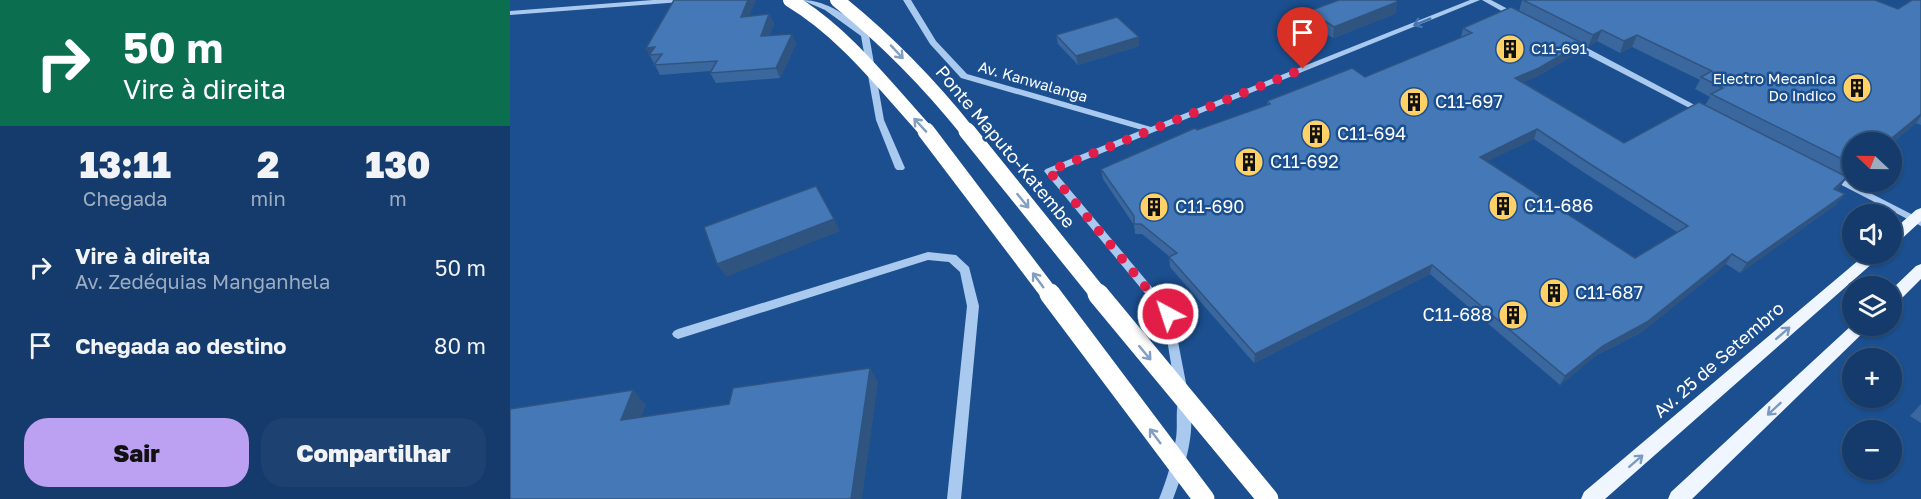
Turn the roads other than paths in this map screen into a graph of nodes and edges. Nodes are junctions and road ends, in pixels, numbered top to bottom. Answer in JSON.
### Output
{"nodes":[{"id":1,"x":681,"y":0,"type":"edge"},
{"id":2,"x":790,"y":0,"type":"edge"},
{"id":3,"x":806,"y":0,"type":"edge"},
{"id":4,"x":837,"y":0,"type":"edge"},
{"id":5,"x":907,"y":0,"type":"edge"},
{"id":6,"x":1476,"y":0,"type":"edge"},
{"id":7,"x":1486,"y":0,"type":"edge"},
{"id":8,"x":510,"y":13,"type":"edge"},
{"id":9,"x":1528,"y":21,"type":"edge"},
{"id":10,"x":1559,"y":37,"type":"edge"},
{"id":11,"x":1716,"y":117,"type":"edge"},
{"id":12,"x":1152,"y":130,"type":"junction"},
{"id":13,"x":900,"y":168,"type":"dead end"},
{"id":14,"x":1820,"y":171,"type":"edge"},
{"id":15,"x":1919,"y":218,"type":"edge"},
{"id":16,"x":1902,"y":231,"type":"edge"},
{"id":17,"x":1863,"y":264,"type":"edge"},
{"id":18,"x":1921,"y":270,"type":"edge"},
{"id":19,"x":1902,"y":288,"type":"edge"},
{"id":20,"x":678,"y":334,"type":"dead end"},
{"id":21,"x":1851,"y":336,"type":"edge"},
{"id":22,"x":954,"y":499,"type":"edge"},
{"id":23,"x":1166,"y":499,"type":"edge"},
{"id":24,"x":1203,"y":499,"type":"edge"},
{"id":25,"x":1268,"y":499,"type":"edge"},
{"id":26,"x":1592,"y":499,"type":"edge"},
{"id":27,"x":1678,"y":499,"type":"edge"}],
"edges":[{"from":1,"to":8,"type":"street"},
{"from":24,"to":2,"type":"highway","one_way":true,"bridge":true},
{"from":3,"to":13,"type":"street"},
{"from":4,"to":25,"type":"highway","name":"Ponte Maputo-Katembe","one_way":true,"bridge":true},
{"from":5,"to":12,"type":"street","name":"Av. Kanwalanga"},
{"from":6,"to":12,"type":"street","one_way":true},
{"from":7,"to":9,"type":"street"},
{"from":10,"to":11,"type":"street"},
{"from":12,"to":23,"type":"street"},
{"from":14,"to":15,"type":"street"},
{"from":15,"to":16,"type":"main road"},
{"from":26,"to":17,"type":"main road","name":"Av. 25 de Setembro","one_way":true},
{"from":18,"to":19,"type":"main road"},
{"from":20,"to":22,"type":"street"},
{"from":21,"to":27,"type":"main road","one_way":true}]}
